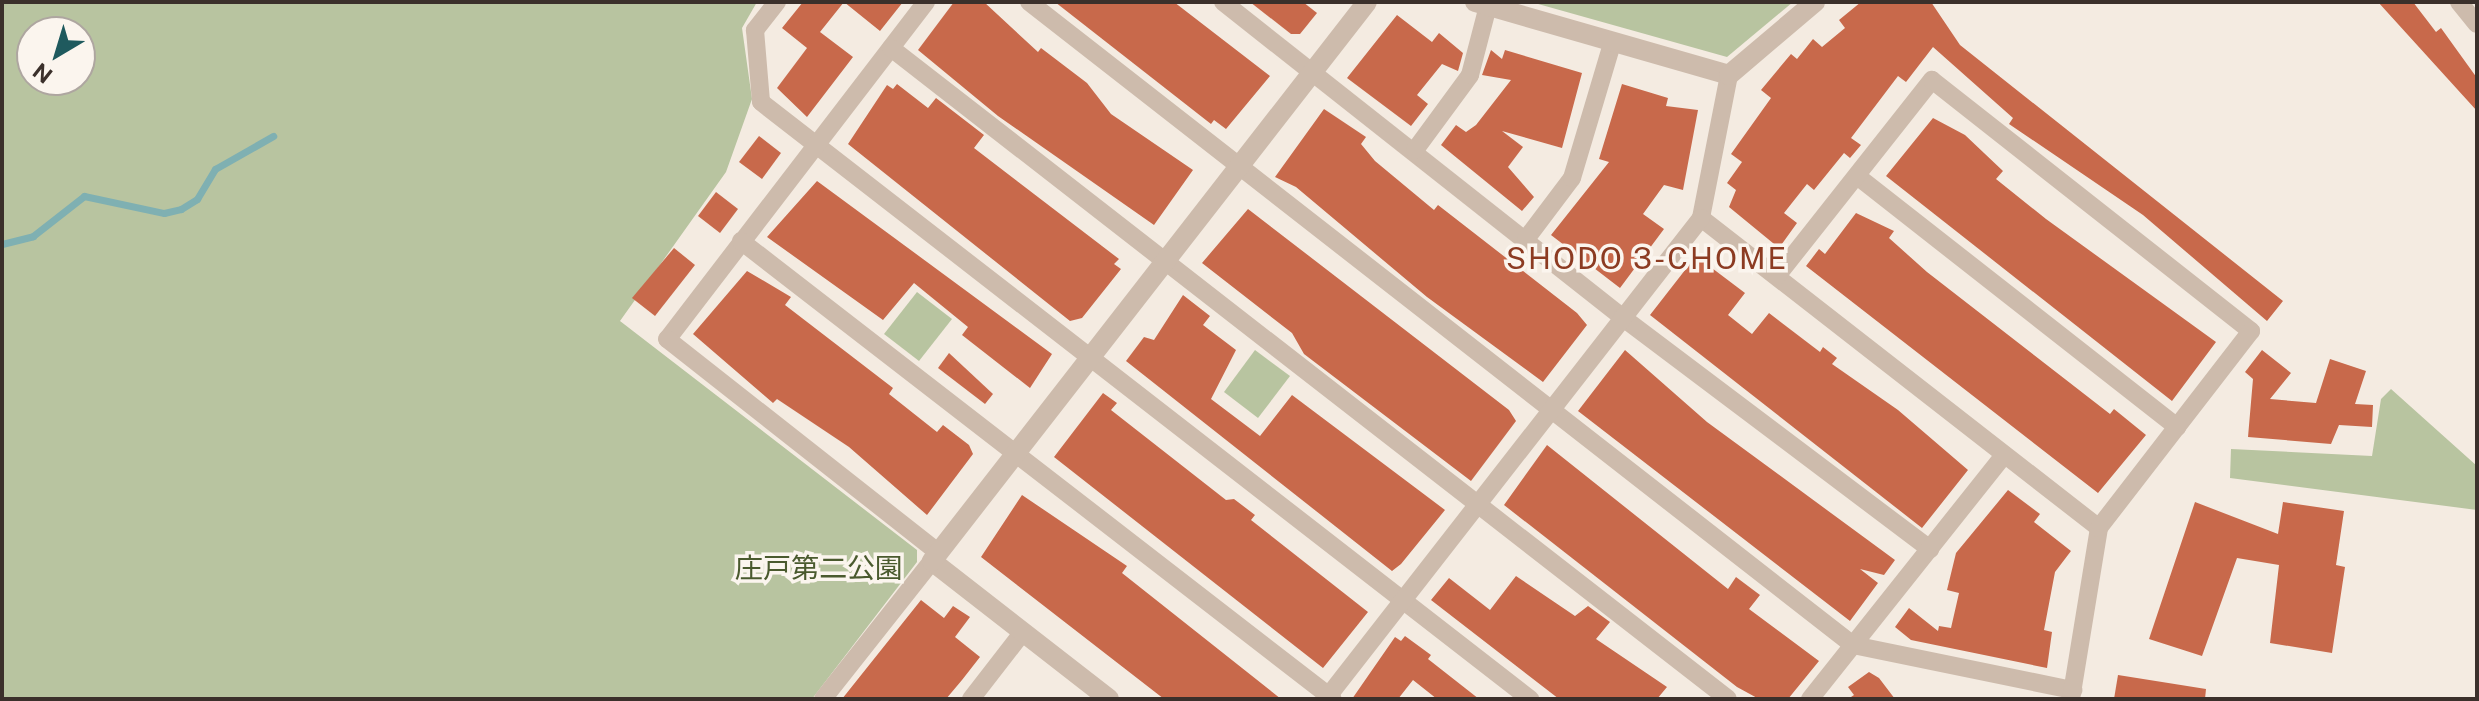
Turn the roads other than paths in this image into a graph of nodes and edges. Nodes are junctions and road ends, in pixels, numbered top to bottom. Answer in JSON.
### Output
{"nodes":[{"id":1,"x":777,"y":2,"type":"edge"},
{"id":2,"x":926,"y":2,"type":"edge"},
{"id":3,"x":1029,"y":2,"type":"edge"},
{"id":4,"x":1223,"y":2,"type":"edge"},
{"id":5,"x":1367,"y":2,"type":"edge"},
{"id":6,"x":1815,"y":2,"type":"edge"},
{"id":7,"x":2459,"y":2,"type":"edge"},
{"id":8,"x":1482,"y":4,"type":"edge"},
{"id":9,"x":2477,"y":24,"type":"edge"},
{"id":10,"x":1612,"y":44,"type":"junction"},
{"id":11,"x":891,"y":48,"type":"junction"},
{"id":12,"x":1313,"y":72,"type":"junction"},
{"id":13,"x":1729,"y":75,"type":"junction"},
{"id":14,"x":815,"y":144,"type":"junction"},
{"id":15,"x":1415,"y":150,"type":"junction"},
{"id":16,"x":1238,"y":170,"type":"junction"},
{"id":17,"x":1857,"y":176,"type":"junction"},
{"id":18,"x":1701,"y":218,"type":"junction"},
{"id":19,"x":1526,"y":239,"type":"junction"},
{"id":20,"x":741,"y":241,"type":"junction"},
{"id":21,"x":1166,"y":261,"type":"junction"},
{"id":22,"x":1777,"y":276,"type":"junction"},
{"id":23,"x":1622,"y":317,"type":"junction"},
{"id":24,"x":1090,"y":357,"type":"junction"},
{"id":25,"x":1549,"y":409,"type":"junction"},
{"id":26,"x":2177,"y":427,"type":"junction"},
{"id":27,"x":1015,"y":453,"type":"junction"},
{"id":28,"x":2004,"y":455,"type":"junction"},
{"id":29,"x":1477,"y":505,"type":"junction"},
{"id":30,"x":2099,"y":528,"type":"junction"},
{"id":31,"x":1930,"y":549,"type":"junction"},
{"id":32,"x":935,"y":556,"type":"junction"},
{"id":33,"x":1404,"y":601,"type":"junction"},
{"id":34,"x":1023,"y":632,"type":"junction"},
{"id":35,"x":1853,"y":645,"type":"junction"},
{"id":36,"x":2072,"y":694,"type":"edge"},
{"id":37,"x":1329,"y":698,"type":"edge"},
{"id":38,"x":823,"y":699,"type":"edge"},
{"id":39,"x":971,"y":699,"type":"edge"},
{"id":40,"x":1109,"y":699,"type":"edge"},
{"id":41,"x":1530,"y":699,"type":"edge"},
{"id":42,"x":1728,"y":699,"type":"edge"},
{"id":43,"x":1810,"y":699,"type":"edge"}],
"edges":[{"from":1,"to":14,"type":"street"},
{"from":2,"to":11,"type":"street"},
{"from":3,"to":16,"type":"street"},
{"from":4,"to":12,"type":"street"},
{"from":5,"to":12,"type":"street"},
{"from":6,"to":13,"type":"street"},
{"from":7,"to":9,"type":"street"},
{"from":8,"to":10,"type":"street"},
{"from":8,"to":15,"type":"street"},
{"from":10,"to":13,"type":"street"},
{"from":10,"to":19,"type":"street"},
{"from":11,"to":14,"type":"street"},
{"from":11,"to":21,"type":"street"},
{"from":12,"to":15,"type":"street"},
{"from":12,"to":16,"type":"street"},
{"from":13,"to":18,"type":"street"},
{"from":14,"to":20,"type":"street"},
{"from":14,"to":24,"type":"street"},
{"from":15,"to":19,"type":"street"},
{"from":16,"to":21,"type":"street"},
{"from":16,"to":25,"type":"street"},
{"from":17,"to":22,"type":"street"},
{"from":17,"to":26,"type":"street"},
{"from":17,"to":26,"type":"street"},
{"from":18,"to":22,"type":"street"},
{"from":18,"to":23,"type":"street"},
{"from":19,"to":23,"type":"street"},
{"from":20,"to":27,"type":"street"},
{"from":20,"to":32,"type":"street"},
{"from":21,"to":24,"type":"street"},
{"from":21,"to":29,"type":"street"},
{"from":22,"to":28,"type":"street"},
{"from":23,"to":25,"type":"street"},
{"from":23,"to":31,"type":"street"},
{"from":24,"to":27,"type":"street"},
{"from":24,"to":33,"type":"street"},
{"from":25,"to":29,"type":"street"},
{"from":25,"to":35,"type":"street"},
{"from":26,"to":30,"type":"street"},
{"from":27,"to":32,"type":"street"},
{"from":27,"to":37,"type":"street"},
{"from":28,"to":30,"type":"street"},
{"from":28,"to":31,"type":"street"},
{"from":29,"to":33,"type":"street"},
{"from":29,"to":42,"type":"street"},
{"from":30,"to":36,"type":"street"},
{"from":31,"to":35,"type":"street"},
{"from":32,"to":34,"type":"street"},
{"from":32,"to":38,"type":"street"},
{"from":33,"to":37,"type":"street"},
{"from":33,"to":41,"type":"street"},
{"from":34,"to":39,"type":"street"},
{"from":34,"to":40,"type":"street"},
{"from":35,"to":36,"type":"street"},
{"from":35,"to":43,"type":"street"}]}
